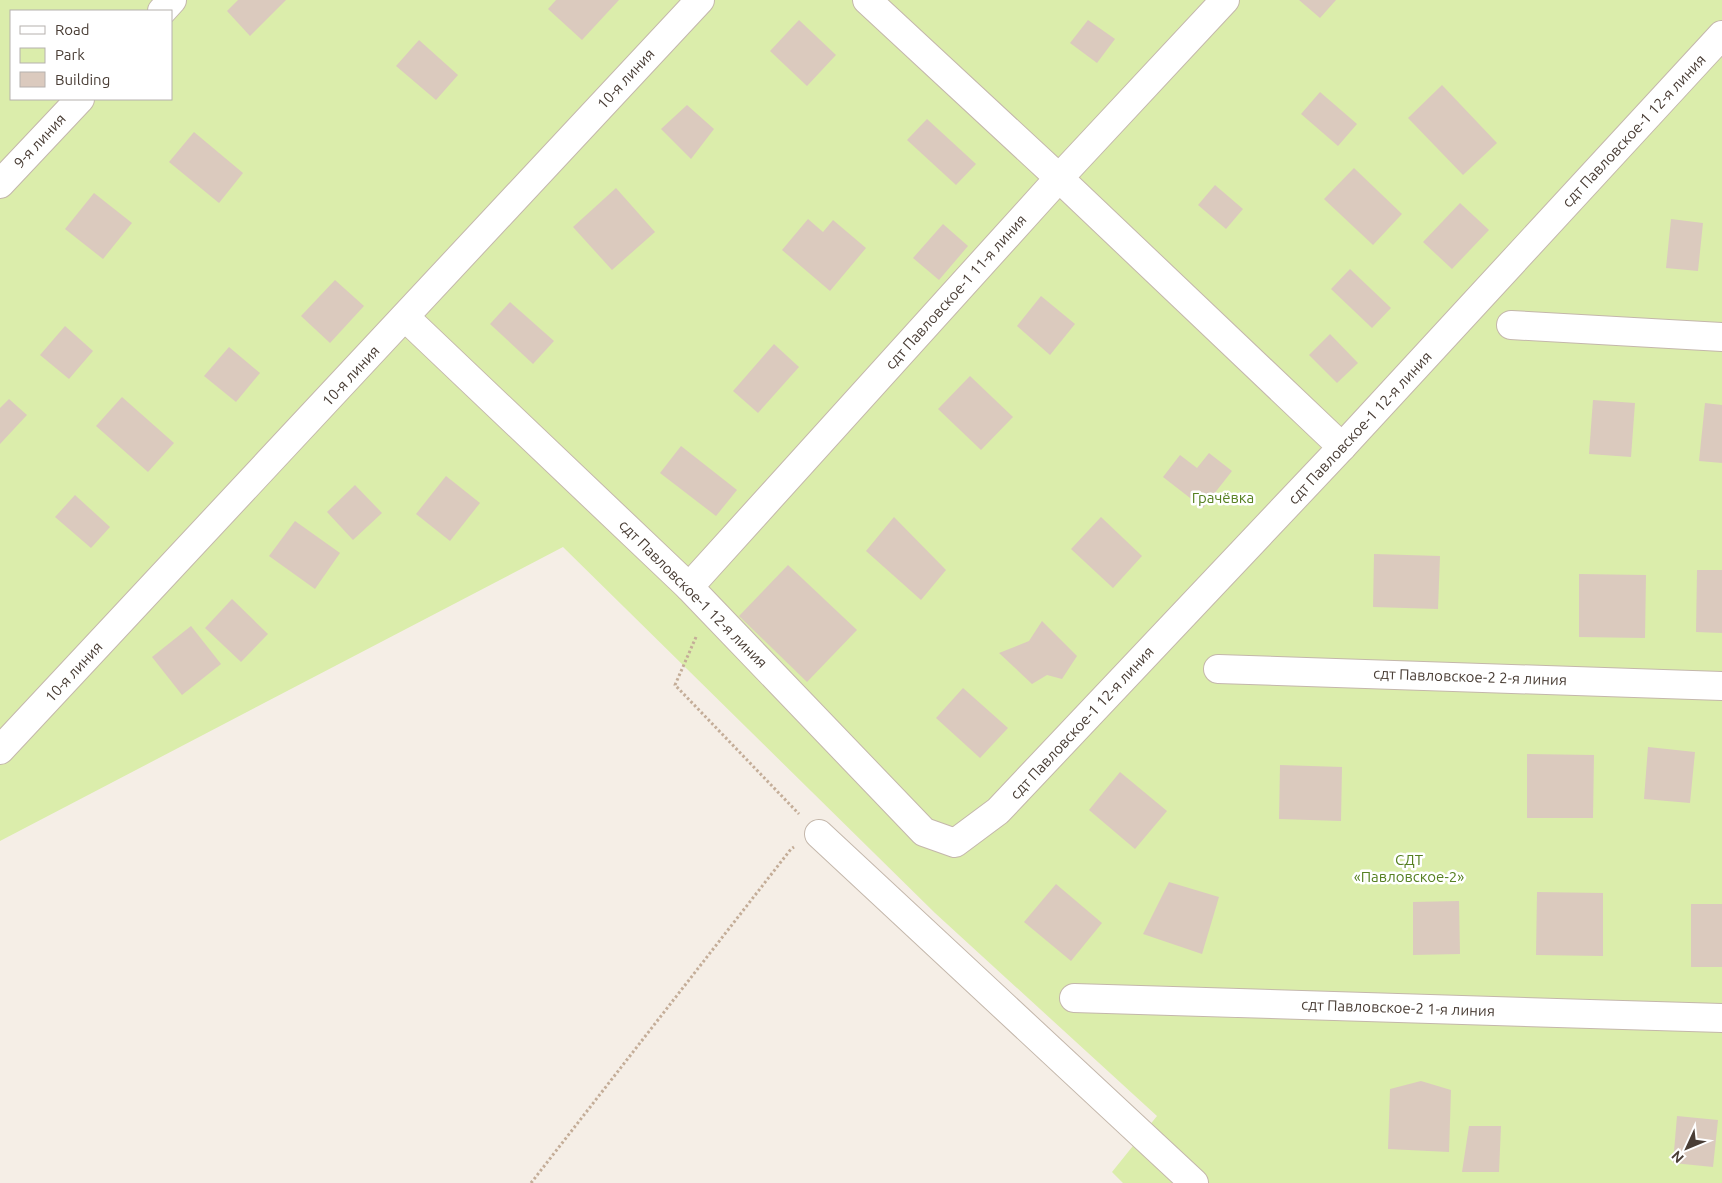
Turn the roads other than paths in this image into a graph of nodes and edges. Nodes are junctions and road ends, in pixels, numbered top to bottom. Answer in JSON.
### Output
{"nodes":[{"id":1,"x":172,"y":0,"type":"edge"},
{"id":2,"x":700,"y":0,"type":"edge"},
{"id":3,"x":867,"y":0,"type":"edge"},
{"id":4,"x":1226,"y":0,"type":"edge"},
{"id":5,"x":163,"y":10,"type":"edge"},
{"id":6,"x":1722,"y":36,"type":"edge"},
{"id":7,"x":79,"y":100,"type":"edge"},
{"id":8,"x":1059,"y":178,"type":"junction"},
{"id":9,"x":0,"y":184,"type":"edge"},
{"id":10,"x":406,"y":317,"type":"junction"},
{"id":11,"x":1511,"y":325,"type":"dead end"},
{"id":12,"x":1722,"y":337,"type":"edge"},
{"id":13,"x":1342,"y":448,"type":"junction"},
{"id":14,"x":689,"y":587,"type":"junction"},
{"id":15,"x":1218,"y":669,"type":"dead end"},
{"id":16,"x":1722,"y":686,"type":"edge"},
{"id":17,"x":0,"y":750,"type":"edge"},
{"id":18,"x":819,"y":834,"type":"road end"},
{"id":19,"x":1074,"y":998,"type":"dead end"},
{"id":20,"x":1722,"y":1018,"type":"edge"},
{"id":21,"x":1194,"y":1183,"type":"edge"}],
"edges":[{"from":1,"to":5,"type":"street"},
{"from":2,"to":10,"type":"street","name":"10-я линия"},
{"from":3,"to":8,"type":"street"},
{"from":4,"to":8,"type":"street","name":"сдт Павловское-1 11-я линия"},
{"from":6,"to":13,"type":"street","name":"сдт Павловское-1 12-я линия"},
{"from":7,"to":9,"type":"street","name":"9-я линия"},
{"from":8,"to":13,"type":"street"},
{"from":8,"to":14,"type":"street","name":"сдт Павловское-1 11-я линия"},
{"from":10,"to":14,"type":"street","name":"сдт Павловское-1 12-я линия"},
{"from":10,"to":17,"type":"street","name":"10-я линия"},
{"from":11,"to":12,"type":"street"},
{"from":13,"to":14,"type":"street","name":"сдт Павловское-1 12-я линия"},
{"from":15,"to":16,"type":"street","name":"сдт Павловское-2 2-я линия"},
{"from":18,"to":21,"type":"street"},
{"from":19,"to":20,"type":"street","name":"сдт Павловское-2 1-я линия"}]}
